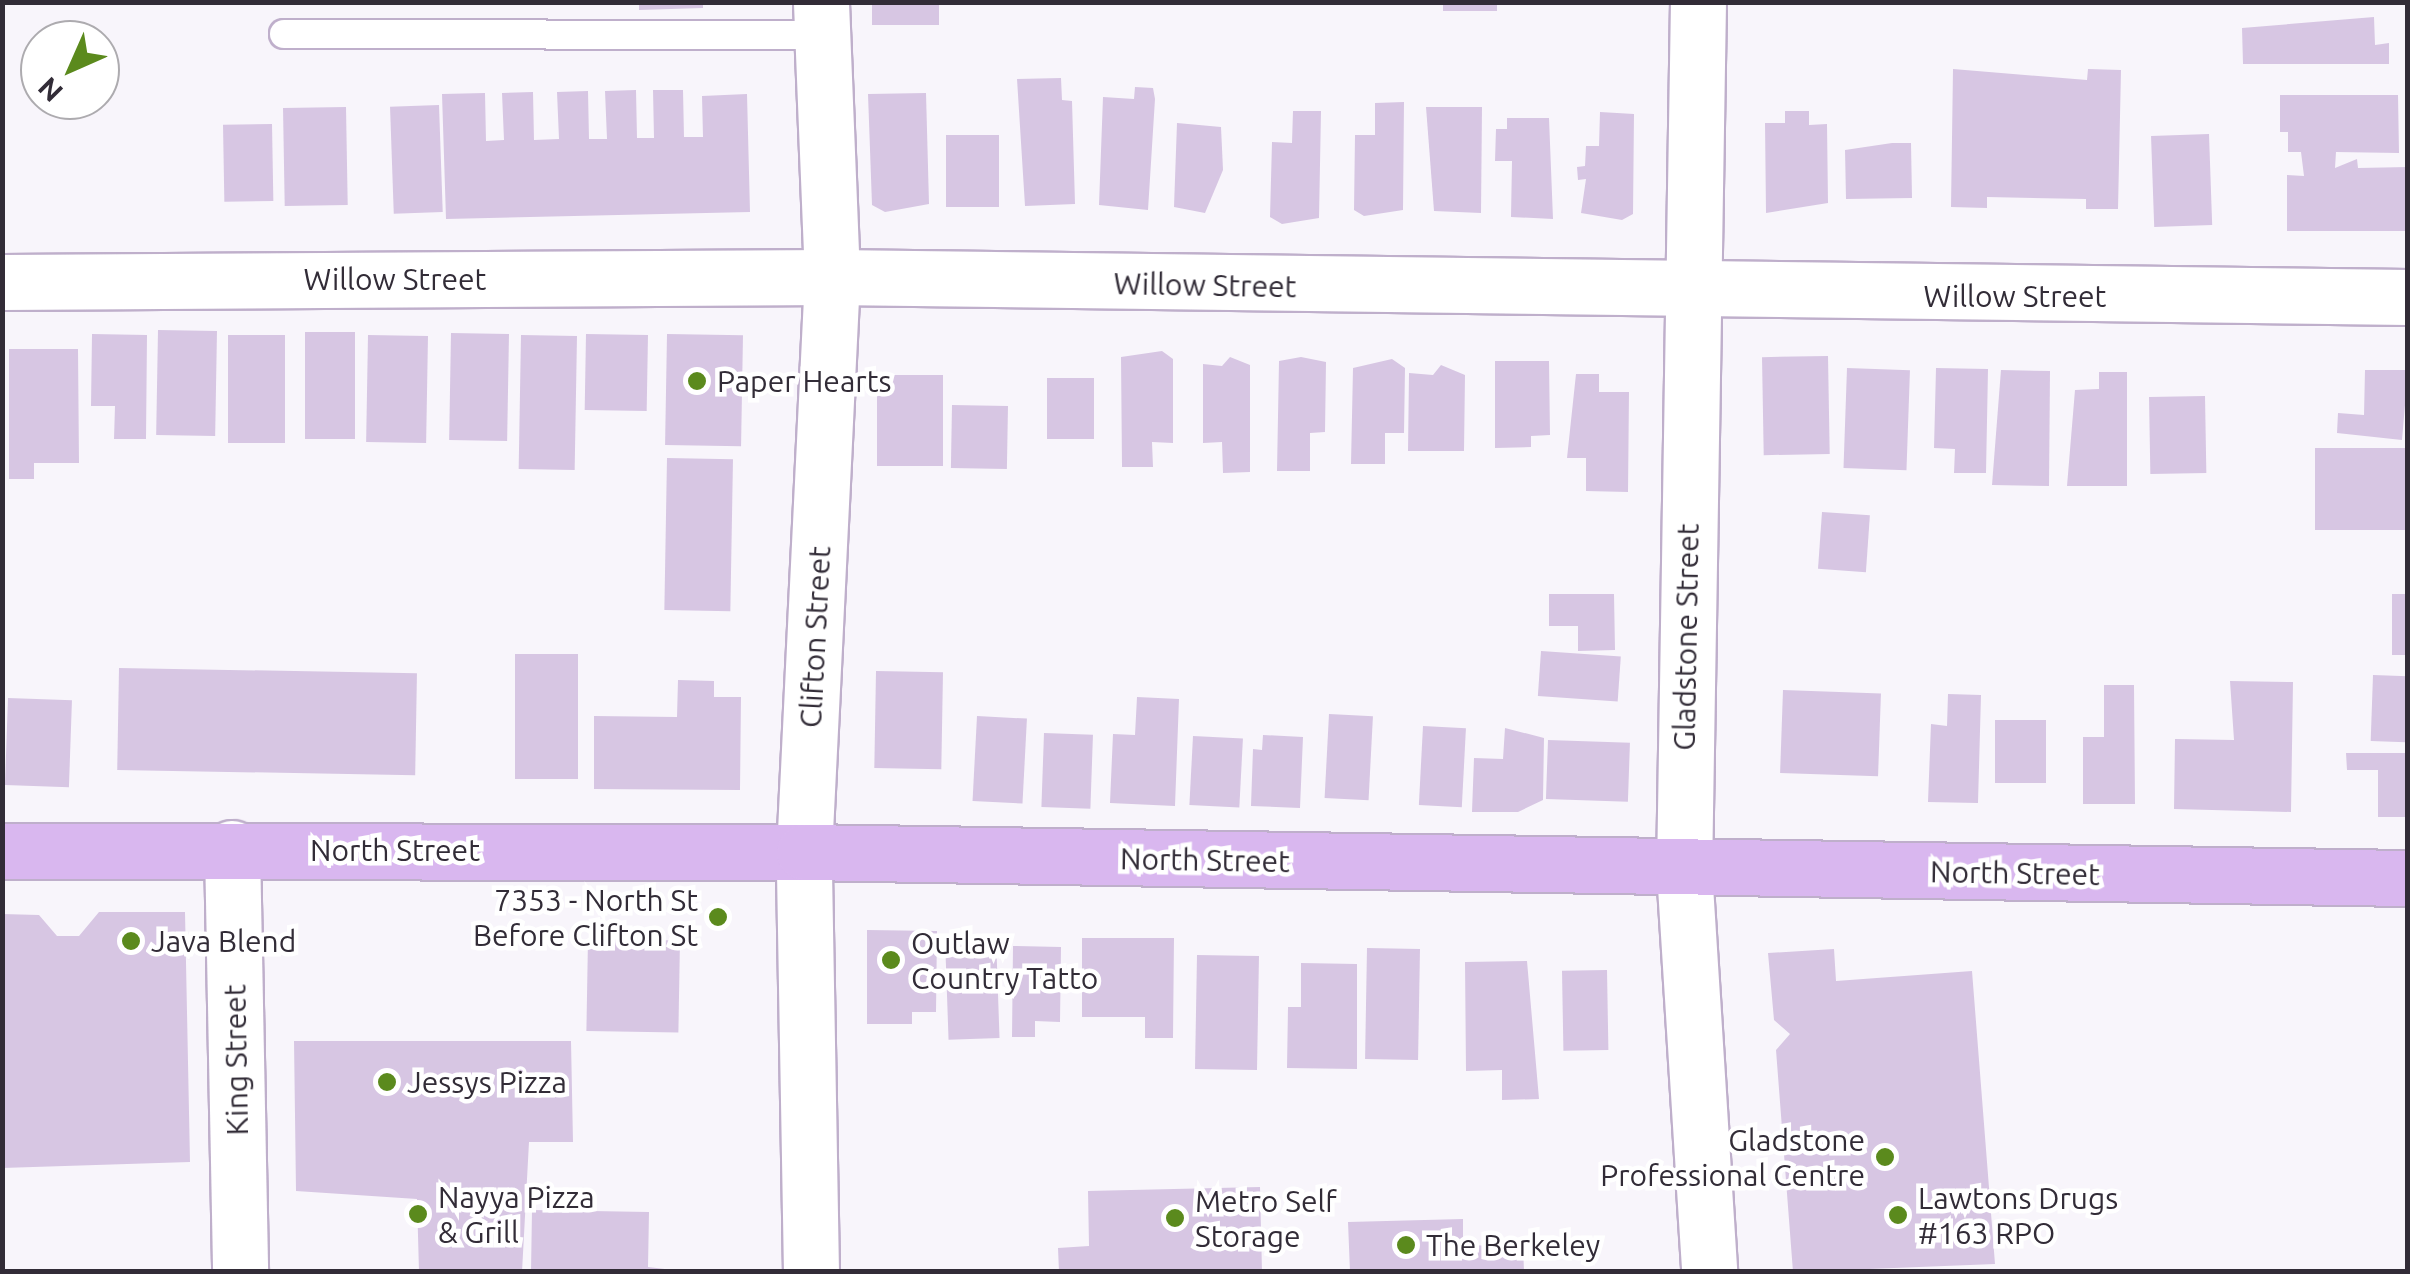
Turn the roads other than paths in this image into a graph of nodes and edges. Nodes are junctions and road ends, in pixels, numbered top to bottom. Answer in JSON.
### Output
{"nodes":[{"id":1,"x":1698,"y":2,"type":"edge"},
{"id":2,"x":822,"y":18,"type":"edge"},
{"id":3,"x":284,"y":34,"type":"dead end"},
{"id":4,"x":832,"y":277,"type":"junction"},
{"id":5,"x":2,"y":282,"type":"edge"},
{"id":6,"x":1690,"y":294,"type":"junction"},
{"id":7,"x":2408,"y":297,"type":"edge"},
{"id":8,"x":232,"y":848,"type":"junction"},
{"id":9,"x":2,"y":851,"type":"edge"},
{"id":10,"x":804,"y":852,"type":"junction"},
{"id":11,"x":1684,"y":870,"type":"junction"},
{"id":12,"x":2408,"y":878,"type":"edge"},
{"id":13,"x":240,"y":1272,"type":"edge"},
{"id":14,"x":811,"y":1272,"type":"edge"},
{"id":15,"x":1709,"y":1272,"type":"edge"}],
"edges":[{"from":1,"to":6,"type":"street","name":"Gladstone Street"},
{"from":2,"to":3,"type":"lane"},
{"from":2,"to":4,"type":"street","name":"Clifton Street"},
{"from":4,"to":5,"type":"street","name":"Willow Street"},
{"from":4,"to":6,"type":"street","name":"Willow Street"},
{"from":4,"to":10,"type":"street","name":"Clifton Street"},
{"from":6,"to":7,"type":"street","name":"Willow Street"},
{"from":6,"to":11,"type":"street","name":"Gladstone Street"},
{"from":8,"to":9,"type":"main road","name":"North Street"},
{"from":8,"to":10,"type":"main road","name":"North Street"},
{"from":8,"to":13,"type":"street","name":"King Street"},
{"from":10,"to":11,"type":"main road","name":"North Street"},
{"from":10,"to":14,"type":"street","name":"Clifton Street"},
{"from":11,"to":12,"type":"main road","name":"North Street"},
{"from":11,"to":15,"type":"street","name":"Gladstone Street"}]}
